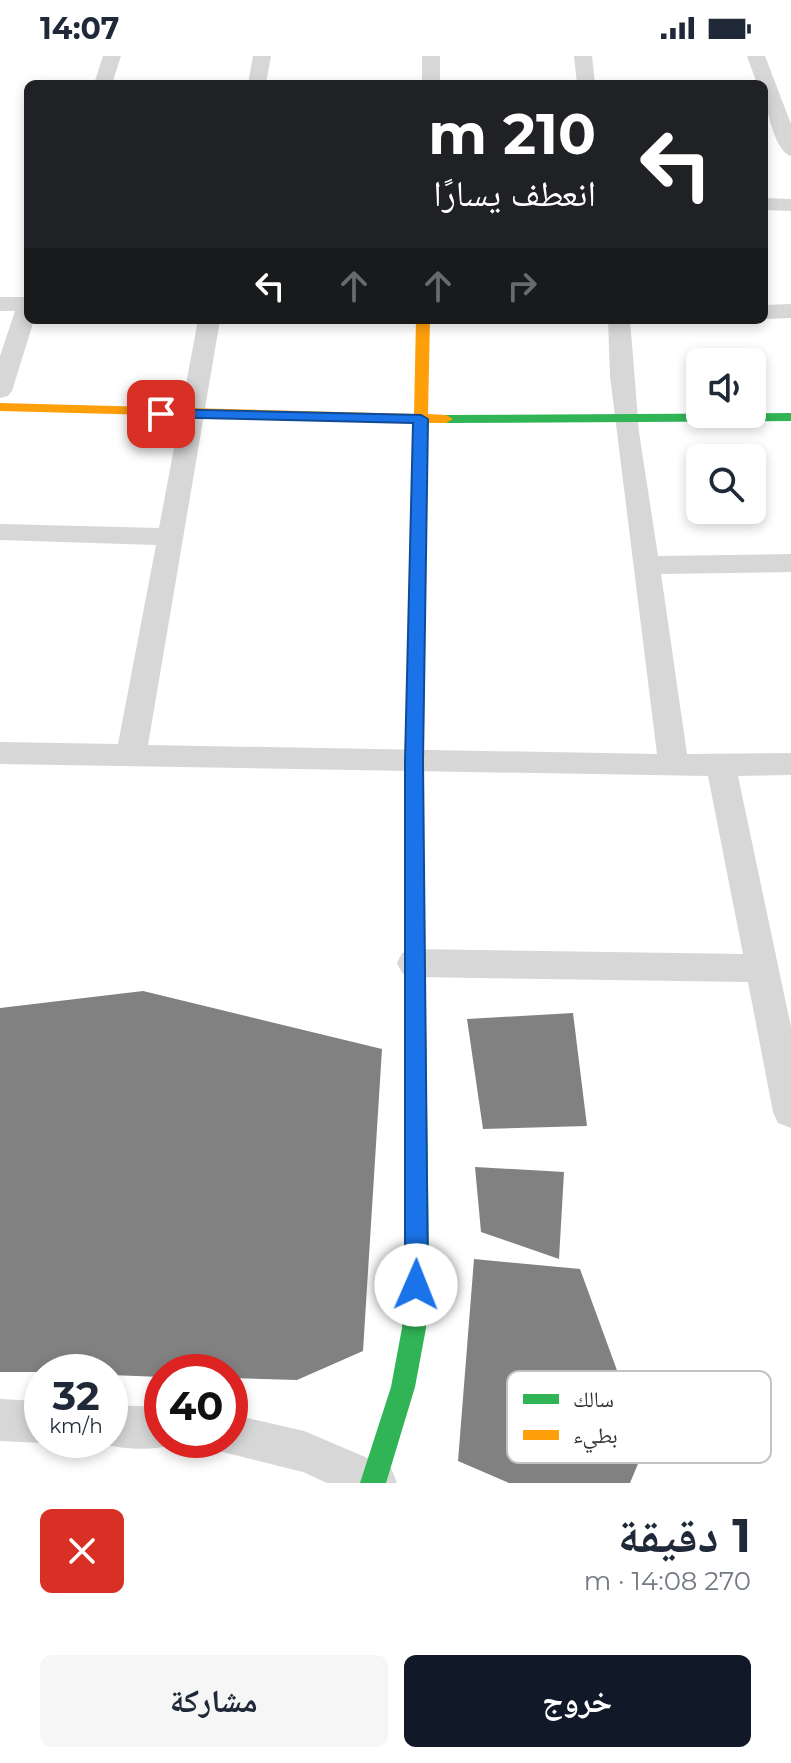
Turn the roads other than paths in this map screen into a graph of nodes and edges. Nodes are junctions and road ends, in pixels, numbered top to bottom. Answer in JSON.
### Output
{"nodes":[{"id":1,"x":112,"y":56,"type":"edge"},
{"id":2,"x":262,"y":56,"type":"edge"},
{"id":3,"x":431,"y":56,"type":"edge"},
{"id":4,"x":583,"y":56,"type":"edge"},
{"id":5,"x":756,"y":56,"type":"edge"},
{"id":6,"x":104,"y":80,"type":"edge"},
{"id":7,"x":258,"y":80,"type":"edge"},
{"id":8,"x":431,"y":80,"type":"edge"},
{"id":9,"x":586,"y":80,"type":"edge"},
{"id":10,"x":762,"y":80,"type":"edge"},
{"id":11,"x":768,"y":106,"type":"edge"},
{"id":12,"x":773,"y":127,"type":"edge"},
{"id":13,"x":791,"y":150,"type":"edge"},
{"id":14,"x":768,"y":204,"type":"edge"},
{"id":15,"x":791,"y":205,"type":"edge"},
{"id":16,"x":0,"y":304,"type":"edge"},
{"id":17,"x":24,"y":305,"type":"edge"},
{"id":18,"x":791,"y":311,"type":"edge"},
{"id":19,"x":768,"y":312,"type":"edge"},
{"id":20,"x":24,"y":317,"type":"edge"},
{"id":21,"x":208,"y":324,"type":"edge"},
{"id":22,"x":423,"y":324,"type":"edge"},
{"id":23,"x":619,"y":324,"type":"edge"},
{"id":24,"x":0,"y":391,"type":"edge"},
{"id":25,"x":0,"y":407,"type":"edge"},
{"id":26,"x":192,"y":415,"type":"junction"},
{"id":27,"x":625,"y":415,"type":"junction"},
{"id":28,"x":791,"y":417,"type":"edge"},
{"id":29,"x":421,"y":419,"type":"junction"},
{"id":30,"x":0,"y":532,"type":"edge"},
{"id":31,"x":172,"y":537,"type":"junction"},
{"id":32,"x":791,"y":563,"type":"edge"},
{"id":33,"x":647,"y":565,"type":"junction"},
{"id":34,"x":0,"y":753,"type":"edge"},
{"id":35,"x":131,"y":756,"type":"junction"},
{"id":36,"x":414,"y":761,"type":"junction"},
{"id":37,"x":791,"y":764,"type":"edge"},
{"id":38,"x":673,"y":765,"type":"junction"},
{"id":39,"x":721,"y":765,"type":"junction"},
{"id":40,"x":414,"y":963,"type":"junction"},
{"id":41,"x":764,"y":968,"type":"junction"},
{"id":42,"x":791,"y":1112,"type":"edge"},
{"id":43,"x":0,"y":1420,"type":"edge"},
{"id":44,"x":24,"y":1421,"type":"edge"},
{"id":45,"x":248,"y":1439,"type":"edge"},
{"id":46,"x":374,"y":1483,"type":"edge"}],
"edges":[{"from":1,"to":6,"type":"street"},
{"from":2,"to":7,"type":"street"},
{"from":3,"to":8,"type":"street"},
{"from":4,"to":9,"type":"street"},
{"from":5,"to":10,"type":"street"},
{"from":11,"to":12,"type":"street"},
{"from":12,"to":13,"type":"street"},
{"from":14,"to":15,"type":"street"},
{"from":16,"to":17,"type":"street"},
{"from":18,"to":19,"type":"street"},
{"from":20,"to":24,"type":"street"},
{"from":21,"to":26,"type":"street"},
{"from":22,"to":29,"type":"street"},
{"from":23,"to":27,"type":"street"},
{"from":25,"to":26,"type":"street"},
{"from":26,"to":29,"type":"street"},
{"from":26,"to":31,"type":"street"},
{"from":27,"to":28,"type":"street"},
{"from":27,"to":29,"type":"street"},
{"from":27,"to":33,"type":"street"},
{"from":29,"to":36,"type":"street"},
{"from":30,"to":31,"type":"street"},
{"from":31,"to":35,"type":"street"},
{"from":32,"to":33,"type":"street"},
{"from":33,"to":38,"type":"street"},
{"from":34,"to":35,"type":"street"},
{"from":35,"to":36,"type":"street"},
{"from":36,"to":38,"type":"street"},
{"from":36,"to":40,"type":"street"},
{"from":37,"to":39,"type":"street"},
{"from":38,"to":39,"type":"street"},
{"from":39,"to":41,"type":"street"},
{"from":40,"to":41,"type":"street"},
{"from":40,"to":46,"type":"street"},
{"from":41,"to":42,"type":"street"},
{"from":43,"to":44,"type":"street"},
{"from":45,"to":46,"type":"street"}]}
